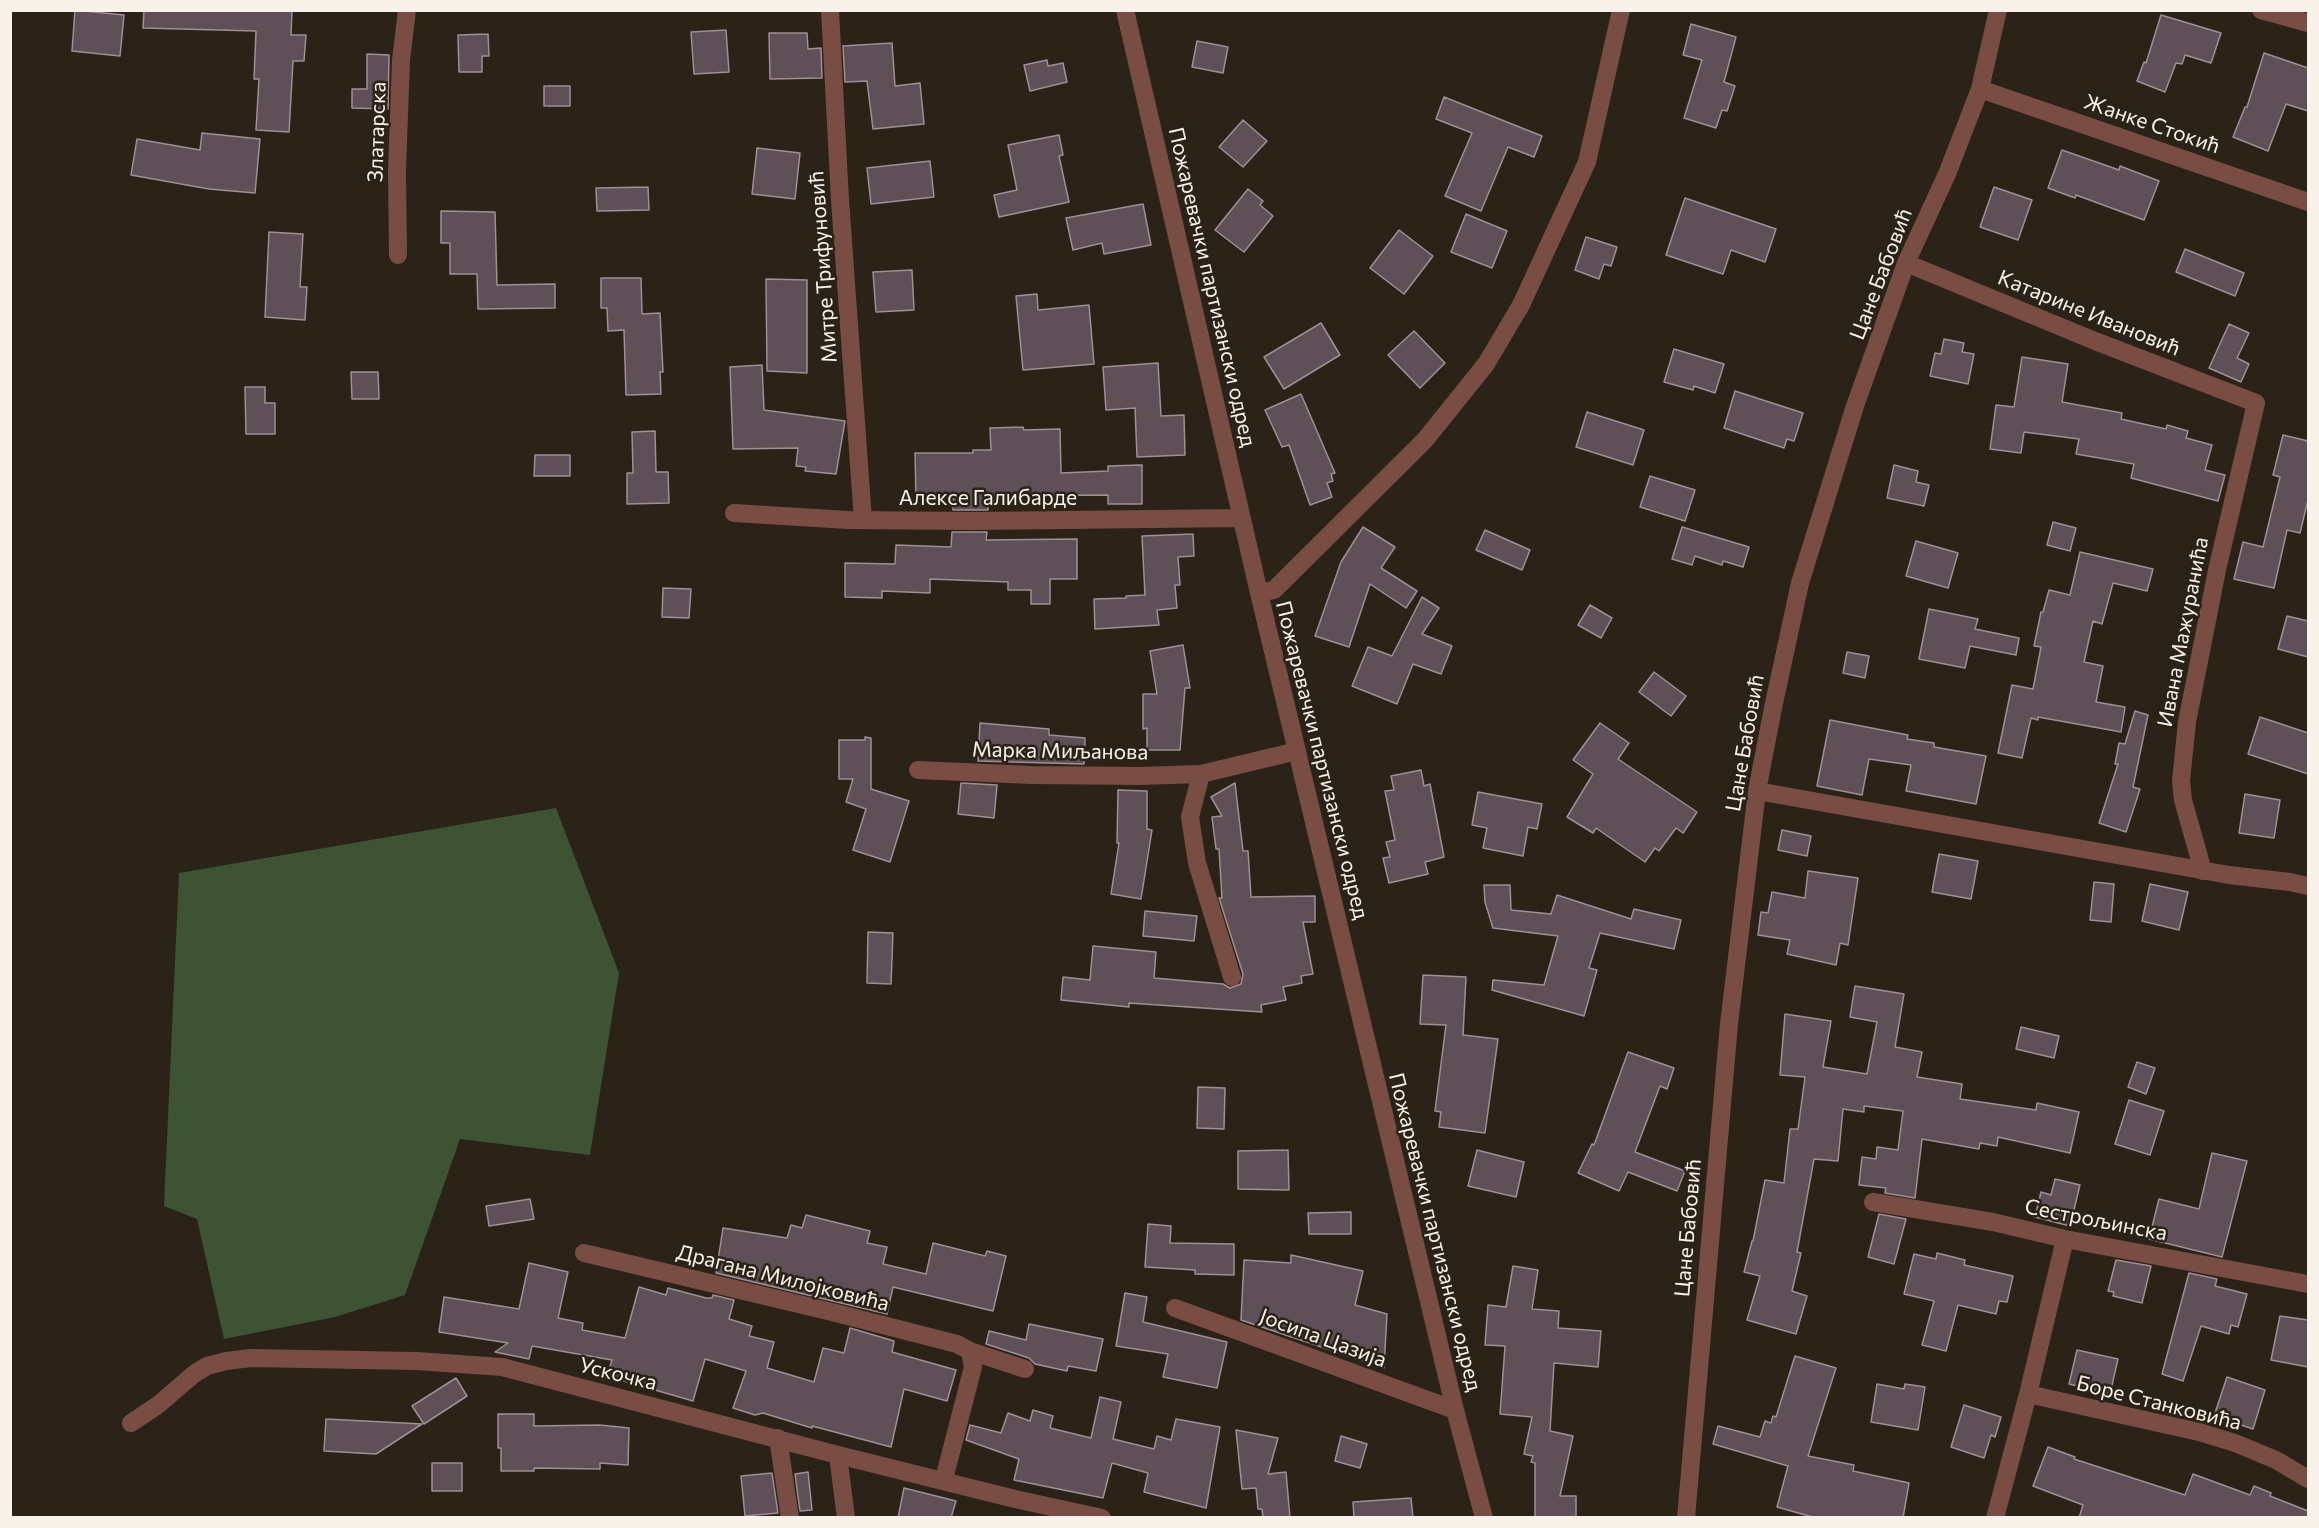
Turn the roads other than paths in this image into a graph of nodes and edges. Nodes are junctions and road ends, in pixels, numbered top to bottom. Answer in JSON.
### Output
{"nodes":[{"id":1,"x":408,"y":10,"type":"edge"},
{"id":2,"x":830,"y":10,"type":"edge"},
{"id":3,"x":1125,"y":10,"type":"edge"},
{"id":4,"x":1621,"y":10,"type":"edge"},
{"id":5,"x":1998,"y":10,"type":"edge"},
{"id":6,"x":2261,"y":10,"type":"edge"},
{"id":7,"x":2308,"y":23,"type":"edge"},
{"id":8,"x":1980,"y":89,"type":"junction"},
{"id":9,"x":2308,"y":201,"type":"edge"},
{"id":10,"x":398,"y":255,"type":"dead end"},
{"id":11,"x":1906,"y":263,"type":"junction"},
{"id":12,"x":2256,"y":404,"type":"joint"},
{"id":13,"x":734,"y":513,"type":"dead end"},
{"id":14,"x":1241,"y":518,"type":"junction"},
{"id":15,"x":863,"y":520,"type":"junction"},
{"id":16,"x":1259,"y":593,"type":"junction"},
{"id":17,"x":1297,"y":751,"type":"junction"},
{"id":18,"x":918,"y":770,"type":"dead end"},
{"id":19,"x":1201,"y":774,"type":"junction"},
{"id":20,"x":1757,"y":790,"type":"junction"},
{"id":21,"x":2203,"y":871,"type":"junction"},
{"id":22,"x":2308,"y":886,"type":"edge"},
{"id":23,"x":1232,"y":977,"type":"dead end"},
{"id":24,"x":1874,"y":1202,"type":"dead end"},
{"id":25,"x":2065,"y":1239,"type":"junction"},
{"id":26,"x":584,"y":1253,"type":"dead end"},
{"id":27,"x":2308,"y":1284,"type":"edge"},
{"id":28,"x":1175,"y":1308,"type":"dead end"},
{"id":29,"x":970,"y":1351,"type":"junction"},
{"id":30,"x":1025,"y":1369,"type":"dead end"},
{"id":31,"x":2028,"y":1394,"type":"junction"},
{"id":32,"x":1455,"y":1410,"type":"junction"},
{"id":33,"x":131,"y":1423,"type":"dead end"},
{"id":34,"x":778,"y":1438,"type":"junction"},
{"id":35,"x":838,"y":1455,"type":"junction"},
{"id":36,"x":944,"y":1479,"type":"junction"},
{"id":37,"x":2308,"y":1479,"type":"edge"},
{"id":38,"x":790,"y":1518,"type":"edge"},
{"id":39,"x":846,"y":1518,"type":"edge"},
{"id":40,"x":1102,"y":1518,"type":"edge"},
{"id":41,"x":1484,"y":1518,"type":"edge"},
{"id":42,"x":1686,"y":1518,"type":"edge"},
{"id":43,"x":1995,"y":1518,"type":"edge"}],
"edges":[{"from":1,"to":10,"type":"street","name":"Златарска"},
{"from":2,"to":15,"type":"street","name":"Митре Трифуновић"},
{"from":3,"to":14,"type":"street","name":"Пожаревачки партизански одред"},
{"from":4,"to":16,"type":"street"},
{"from":5,"to":8,"type":"street","name":"Цане Бабовић"},
{"from":6,"to":7,"type":"street"},
{"from":8,"to":9,"type":"street","name":"Жанке Стокић"},
{"from":8,"to":11,"type":"street","name":"Цане Бабовић"},
{"from":11,"to":12,"type":"street","name":"Катарине Ивановић"},
{"from":11,"to":20,"type":"street","name":"Цане Бабовић"},
{"from":12,"to":21,"type":"street","name":"Ивана Мажуранића"},
{"from":13,"to":15,"type":"street","name":"Алексе Галибарде"},
{"from":14,"to":15,"type":"street","name":"Алексе Галибарде"},
{"from":14,"to":16,"type":"street","name":"Пожаревачки партизански одред"},
{"from":16,"to":17,"type":"street","name":"Пожаревачки партизански одред"},
{"from":17,"to":19,"type":"street","name":"Марка Миљанова"},
{"from":17,"to":32,"type":"street","name":"Пожаревачки партизански одред"},
{"from":18,"to":19,"type":"street","name":"Марка Миљанова"},
{"from":19,"to":23,"type":"street"},
{"from":20,"to":21,"type":"street"},
{"from":20,"to":42,"type":"street","name":"Цане Бабовић"},
{"from":21,"to":22,"type":"street"},
{"from":24,"to":25,"type":"street","name":"Сестрољинска"},
{"from":25,"to":27,"type":"street","name":"Сестрољинска"},
{"from":25,"to":31,"type":"street"},
{"from":26,"to":29,"type":"street","name":"Драгана Милојковића"},
{"from":28,"to":32,"type":"street","name":"Јосипа Цазија"},
{"from":29,"to":30,"type":"street","name":"Драгана Милојковића"},
{"from":29,"to":36,"type":"street"},
{"from":31,"to":37,"type":"street","name":"Боре Станковића"},
{"from":31,"to":43,"type":"street"},
{"from":32,"to":41,"type":"street","name":"Пожаревачки партизански одред"},
{"from":33,"to":34,"type":"street","name":"Ускочка"},
{"from":34,"to":35,"type":"street","name":"Ускочка"},
{"from":34,"to":38,"type":"street"},
{"from":35,"to":36,"type":"street","name":"Ускочка"},
{"from":35,"to":39,"type":"street"},
{"from":36,"to":40,"type":"street","name":"Ускочка"}]}
